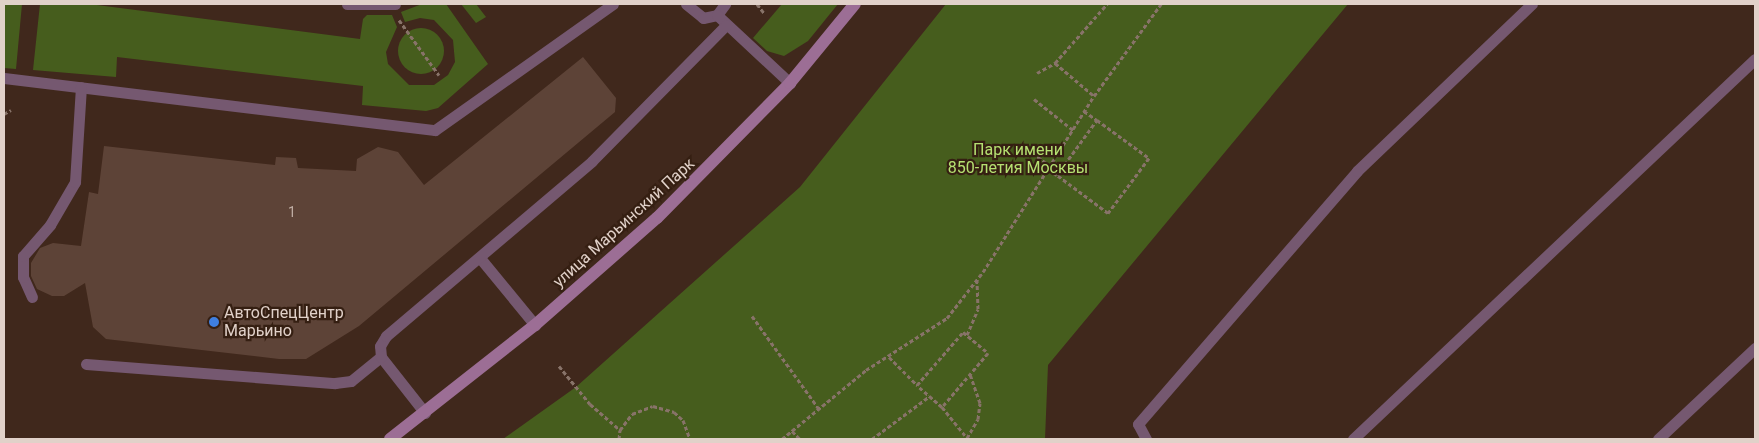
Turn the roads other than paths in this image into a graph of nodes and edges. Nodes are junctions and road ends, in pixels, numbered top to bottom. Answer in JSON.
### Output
{"nodes":[{"id":1,"x":347,"y":4,"type":"edge"},
{"id":2,"x":394,"y":4,"type":"edge"},
{"id":3,"x":613,"y":4,"type":"edge"},
{"id":4,"x":686,"y":4,"type":"edge"},
{"id":5,"x":725,"y":4,"type":"edge"},
{"id":6,"x":855,"y":4,"type":"edge"},
{"id":7,"x":1532,"y":4,"type":"edge"},
{"id":8,"x":362,"y":5,"type":"edge"},
{"id":9,"x":717,"y":15,"type":"junction"},
{"id":10,"x":726,"y":25,"type":"junction"},
{"id":11,"x":1755,"y":59,"type":"edge"},
{"id":12,"x":4,"y":78,"type":"edge"},
{"id":13,"x":790,"y":83,"type":"junction"},
{"id":14,"x":81,"y":87,"type":"junction"},
{"id":15,"x":480,"y":258,"type":"junction"},
{"id":16,"x":32,"y":297,"type":"dead end"},
{"id":17,"x":535,"y":325,"type":"junction"},
{"id":18,"x":1755,"y":348,"type":"edge"},
{"id":19,"x":381,"y":357,"type":"junction"},
{"id":20,"x":86,"y":364,"type":"dead end"},
{"id":21,"x":425,"y":413,"type":"junction"},
{"id":22,"x":390,"y":439,"type":"edge"},
{"id":23,"x":1146,"y":439,"type":"edge"},
{"id":24,"x":1353,"y":439,"type":"edge"},
{"id":25,"x":1658,"y":439,"type":"edge"}],
"edges":[{"from":1,"to":8,"type":"lane"},
{"from":2,"to":8,"type":"lane"},
{"from":3,"to":14,"type":"lane"},
{"from":4,"to":9,"type":"lane"},
{"from":5,"to":9,"type":"lane"},
{"from":6,"to":13,"type":"main road","name":"улица Марьинский Парк"},
{"from":7,"to":23,"type":"lane"},
{"from":9,"to":10,"type":"lane"},
{"from":10,"to":13,"type":"lane"},
{"from":10,"to":15,"type":"lane"},
{"from":11,"to":24,"type":"lane"},
{"from":12,"to":14,"type":"lane"},
{"from":13,"to":17,"type":"main road","name":"улица Марьинский Парк"},
{"from":14,"to":16,"type":"lane"},
{"from":15,"to":17,"type":"lane"},
{"from":15,"to":19,"type":"lane"},
{"from":17,"to":21,"type":"main road","name":"улица Марьинский Парк"},
{"from":18,"to":25,"type":"lane"},
{"from":19,"to":20,"type":"lane"},
{"from":19,"to":21,"type":"lane"},
{"from":21,"to":22,"type":"main road","name":"улица Марьинский Парк"}]}
